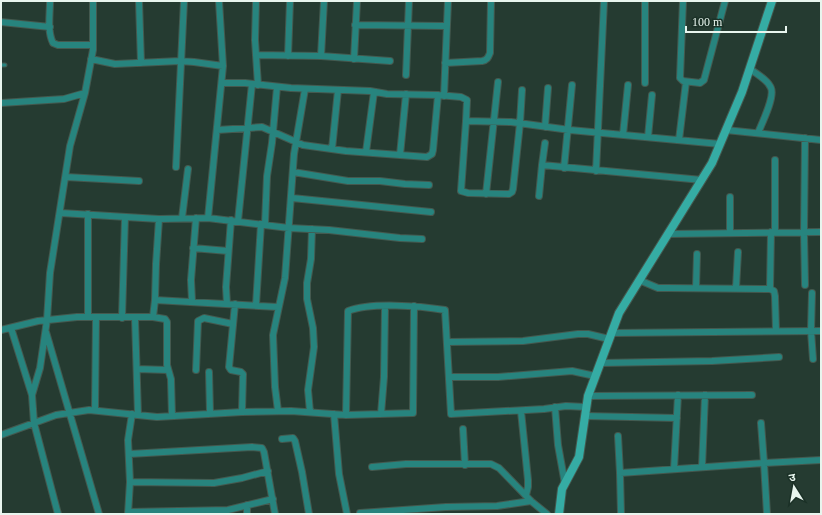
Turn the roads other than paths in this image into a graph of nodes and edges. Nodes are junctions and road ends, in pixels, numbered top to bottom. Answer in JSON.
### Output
{"nodes":[{"id":1,"x":50,"y":1,"type":"edge"},
{"id":2,"x":93,"y":1,"type":"edge"},
{"id":3,"x":140,"y":1,"type":"edge"},
{"id":4,"x":184,"y":1,"type":"edge"},
{"id":5,"x":219,"y":1,"type":"edge"},
{"id":6,"x":256,"y":1,"type":"edge"},
{"id":7,"x":290,"y":1,"type":"edge"},
{"id":8,"x":324,"y":1,"type":"edge"},
{"id":9,"x":357,"y":1,"type":"edge"},
{"id":10,"x":409,"y":1,"type":"edge"},
{"id":11,"x":448,"y":1,"type":"edge"},
{"id":12,"x":491,"y":1,"type":"edge"},
{"id":13,"x":604,"y":1,"type":"edge"},
{"id":14,"x":645,"y":1,"type":"edge"},
{"id":15,"x":682,"y":1,"type":"edge"},
{"id":16,"x":725,"y":1,"type":"edge"},
{"id":17,"x":772,"y":1,"type":"edge"},
{"id":18,"x":1,"y":22,"type":"edge"},
{"id":19,"x":355,"y":25,"type":"junction"},
{"id":20,"x":408,"y":25,"type":"junction"},
{"id":21,"x":446,"y":26,"type":"junction"},
{"id":22,"x":50,"y":27,"type":"junction"},
{"id":23,"x":93,"y":45,"type":"junction"},
{"id":24,"x":257,"y":55,"type":"junction"},
{"id":25,"x":288,"y":56,"type":"junction"},
{"id":26,"x":321,"y":56,"type":"junction"},
{"id":27,"x":91,"y":59,"type":"junction"},
{"id":28,"x":354,"y":59,"type":"junction"},
{"id":29,"x":180,"y":61,"type":"junction"},
{"id":30,"x":390,"y":61,"type":"dead end"},
{"id":31,"x":141,"y":63,"type":"junction"},
{"id":32,"x":445,"y":63,"type":"junction"},
{"id":33,"x":1,"y":65,"type":"edge"},
{"id":34,"x":5,"y":65,"type":"dead end"},
{"id":35,"x":223,"y":66,"type":"junction"},
{"id":36,"x":750,"y":68,"type":"junction"},
{"id":37,"x":406,"y":75,"type":"dead end"},
{"id":38,"x":498,"y":82,"type":"dead end"},
{"id":39,"x":686,"y":82,"type":"junction"},
{"id":40,"x":222,"y":83,"type":"junction"},
{"id":41,"x":645,"y":83,"type":"dead end"},
{"id":42,"x":255,"y":84,"type":"junction"},
{"id":43,"x":572,"y":85,"type":"dead end"},
{"id":44,"x":628,"y":85,"type":"dead end"},
{"id":45,"x":277,"y":87,"type":"junction"},
{"id":46,"x":548,"y":88,"type":"dead end"},
{"id":47,"x":305,"y":89,"type":"junction"},
{"id":48,"x":338,"y":90,"type":"junction"},
{"id":49,"x":522,"y":90,"type":"dead end"},
{"id":50,"x":374,"y":92,"type":"junction"},
{"id":51,"x":85,"y":93,"type":"junction"},
{"id":52,"x":406,"y":94,"type":"junction"},
{"id":53,"x":441,"y":95,"type":"junction"},
{"id":54,"x":652,"y":95,"type":"dead end"},
{"id":55,"x":1,"y":103,"type":"edge"},
{"id":56,"x":466,"y":121,"type":"junction"},
{"id":57,"x":493,"y":122,"type":"junction"},
{"id":58,"x":520,"y":123,"type":"junction"},
{"id":59,"x":545,"y":127,"type":"junction"},
{"id":60,"x":248,"y":128,"type":"junction"},
{"id":61,"x":217,"y":130,"type":"junction"},
{"id":62,"x":567,"y":130,"type":"junction"},
{"id":63,"x":726,"y":130,"type":"junction"},
{"id":64,"x":273,"y":131,"type":"junction"},
{"id":65,"x":597,"y":133,"type":"junction"},
{"id":66,"x":758,"y":133,"type":"junction"},
{"id":67,"x":623,"y":135,"type":"junction"},
{"id":68,"x":648,"y":137,"type":"junction"},
{"id":69,"x":805,"y":138,"type":"junction"},
{"id":70,"x":679,"y":140,"type":"junction"},
{"id":71,"x":821,"y":140,"type":"edge"},
{"id":72,"x":296,"y":141,"type":"junction"},
{"id":73,"x":545,"y":143,"type":"dead end"},
{"id":74,"x":720,"y":144,"type":"junction"},
{"id":75,"x":332,"y":149,"type":"junction"},
{"id":76,"x":366,"y":152,"type":"junction"},
{"id":77,"x":400,"y":155,"type":"junction"},
{"id":78,"x":775,"y":160,"type":"dead end"},
{"id":79,"x":542,"y":165,"type":"junction"},
{"id":80,"x":176,"y":167,"type":"dead end"},
{"id":81,"x":564,"y":168,"type":"junction"},
{"id":82,"x":188,"y":169,"type":"dead end"},
{"id":83,"x":596,"y":170,"type":"junction"},
{"id":84,"x":293,"y":172,"type":"junction"},
{"id":85,"x":66,"y":177,"type":"junction"},
{"id":86,"x":702,"y":180,"type":"junction"},
{"id":87,"x":138,"y":181,"type":"dead end"},
{"id":88,"x":429,"y":185,"type":"dead end"},
{"id":89,"x":486,"y":194,"type":"junction"},
{"id":90,"x":539,"y":196,"type":"dead end"},
{"id":91,"x":730,"y":197,"type":"dead end"},
{"id":92,"x":292,"y":198,"type":"junction"},
{"id":93,"x":431,"y":212,"type":"dead end"},
{"id":94,"x":60,"y":213,"type":"junction"},
{"id":95,"x":88,"y":214,"type":"junction"},
{"id":96,"x":125,"y":217,"type":"junction"},
{"id":97,"x":182,"y":218,"type":"junction"},
{"id":98,"x":196,"y":218,"type":"junction"},
{"id":99,"x":208,"y":218,"type":"junction"},
{"id":100,"x":159,"y":219,"type":"junction"},
{"id":101,"x":231,"y":220,"type":"junction"},
{"id":102,"x":238,"y":221,"type":"junction"},
{"id":103,"x":263,"y":224,"type":"junction"},
{"id":104,"x":289,"y":228,"type":"junction"},
{"id":105,"x":312,"y":229,"type":"junction"},
{"id":106,"x":773,"y":232,"type":"junction"},
{"id":107,"x":804,"y":232,"type":"junction"},
{"id":108,"x":821,"y":232,"type":"edge"},
{"id":109,"x":730,"y":233,"type":"junction"},
{"id":110,"x":668,"y":234,"type":"junction"},
{"id":111,"x":422,"y":239,"type":"dead end"},
{"id":112,"x":193,"y":248,"type":"junction"},
{"id":113,"x":228,"y":252,"type":"junction"},
{"id":114,"x":738,"y":252,"type":"dead end"},
{"id":115,"x":697,"y":254,"type":"dead end"},
{"id":116,"x":639,"y":280,"type":"junction"},
{"id":117,"x":805,"y":285,"type":"dead end"},
{"id":118,"x":696,"y":288,"type":"junction"},
{"id":119,"x":736,"y":288,"type":"junction"},
{"id":120,"x":770,"y":289,"type":"junction"},
{"id":121,"x":812,"y":293,"type":"dead end"},
{"id":122,"x":156,"y":300,"type":"junction"},
{"id":123,"x":192,"y":301,"type":"junction"},
{"id":124,"x":227,"y":304,"type":"junction"},
{"id":125,"x":235,"y":304,"type":"junction"},
{"id":126,"x":256,"y":305,"type":"junction"},
{"id":127,"x":385,"y":306,"type":"junction"},
{"id":128,"x":414,"y":306,"type":"junction"},
{"id":129,"x":278,"y":307,"type":"junction"},
{"id":130,"x":88,"y":317,"type":"junction"},
{"id":131,"x":96,"y":317,"type":"junction"},
{"id":132,"x":153,"y":317,"type":"junction"},
{"id":133,"x":122,"y":318,"type":"junction"},
{"id":134,"x":135,"y":318,"type":"junction"},
{"id":135,"x":47,"y":320,"type":"junction"},
{"id":136,"x":233,"y":324,"type":"junction"},
{"id":137,"x":12,"y":328,"type":"junction"},
{"id":138,"x":45,"y":328,"type":"junction"},
{"id":139,"x":1,"y":330,"type":"edge"},
{"id":140,"x":776,"y":331,"type":"junction"},
{"id":141,"x":811,"y":331,"type":"junction"},
{"id":142,"x":821,"y":331,"type":"edge"},
{"id":143,"x":610,"y":336,"type":"junction"},
{"id":144,"x":447,"y":342,"type":"junction"},
{"id":145,"x":779,"y":357,"type":"dead end"},
{"id":146,"x":813,"y":359,"type":"dead end"},
{"id":147,"x":600,"y":363,"type":"junction"},
{"id":148,"x":137,"y":370,"type":"junction"},
{"id":149,"x":168,"y":370,"type":"junction"},
{"id":150,"x":196,"y":370,"type":"dead end"},
{"id":151,"x":209,"y":372,"type":"dead end"},
{"id":152,"x":595,"y":376,"type":"junction"},
{"id":153,"x":450,"y":377,"type":"junction"},
{"id":154,"x":32,"y":395,"type":"junction"},
{"id":155,"x":678,"y":395,"type":"junction"},
{"id":156,"x":705,"y":395,"type":"junction"},
{"id":157,"x":752,"y":395,"type":"dead end"},
{"id":158,"x":588,"y":396,"type":"junction"},
{"id":159,"x":555,"y":407,"type":"junction"},
{"id":160,"x":586,"y":407,"type":"junction"},
{"id":161,"x":95,"y":410,"type":"junction"},
{"id":162,"x":278,"y":411,"type":"junction"},
{"id":163,"x":521,"y":411,"type":"junction"},
{"id":164,"x":242,"y":412,"type":"junction"},
{"id":165,"x":310,"y":412,"type":"junction"},
{"id":166,"x":70,"y":413,"type":"junction"},
{"id":167,"x":210,"y":413,"type":"junction"},
{"id":168,"x":334,"y":414,"type":"junction"},
{"id":169,"x":381,"y":414,"type":"junction"},
{"id":170,"x":135,"y":415,"type":"junction"},
{"id":171,"x":346,"y":415,"type":"junction"},
{"id":172,"x":172,"y":416,"type":"junction"},
{"id":173,"x":585,"y":416,"type":"junction"},
{"id":174,"x":677,"y":418,"type":"junction"},
{"id":175,"x":34,"y":423,"type":"junction"},
{"id":176,"x":761,"y":423,"type":"dead end"},
{"id":177,"x":463,"y":429,"type":"dead end"},
{"id":178,"x":1,"y":435,"type":"edge"},
{"id":179,"x":618,"y":436,"type":"dead end"},
{"id":180,"x":282,"y":439,"type":"dead end"},
{"id":181,"x":129,"y":454,"type":"junction"},
{"id":182,"x":821,"y":460,"type":"edge"},
{"id":183,"x":764,"y":463,"type":"junction"},
{"id":184,"x":465,"y":465,"type":"junction"},
{"id":185,"x":372,"y":467,"type":"dead end"},
{"id":186,"x":702,"y":467,"type":"junction"},
{"id":187,"x":674,"y":469,"type":"junction"},
{"id":188,"x":268,"y":471,"type":"junction"},
{"id":189,"x":620,"y":473,"type":"junction"},
{"id":190,"x":130,"y":482,"type":"junction"},
{"id":191,"x":565,"y":484,"type":"junction"},
{"id":192,"x":526,"y":496,"type":"junction"},
{"id":193,"x":273,"y":499,"type":"junction"},
{"id":194,"x":531,"y":501,"type":"junction"},
{"id":195,"x":247,"y":506,"type":"junction"},
{"id":196,"x":128,"y":513,"type":"edge"},
{"id":197,"x":360,"y":513,"type":"dead end"},
{"id":198,"x":58,"y":514,"type":"edge"},
{"id":199,"x":100,"y":514,"type":"edge"},
{"id":200,"x":247,"y":514,"type":"edge"},
{"id":201,"x":275,"y":514,"type":"edge"},
{"id":202,"x":309,"y":514,"type":"edge"},
{"id":203,"x":347,"y":514,"type":"edge"},
{"id":204,"x":547,"y":514,"type":"edge"},
{"id":205,"x":559,"y":514,"type":"edge"},
{"id":206,"x":621,"y":514,"type":"edge"},
{"id":207,"x":766,"y":514,"type":"edge"}],
"edges":[{"from":1,"to":22,"type":"street"},
{"from":2,"to":23,"type":"street"},
{"from":3,"to":31,"type":"street"},
{"from":4,"to":29,"type":"street"},
{"from":5,"to":35,"type":"street"},
{"from":6,"to":24,"type":"street"},
{"from":7,"to":25,"type":"street"},
{"from":8,"to":26,"type":"street"},
{"from":9,"to":19,"type":"street"},
{"from":10,"to":20,"type":"street"},
{"from":11,"to":21,"type":"street"},
{"from":12,"to":32,"type":"street"},
{"from":13,"to":65,"type":"street"},
{"from":14,"to":41,"type":"street"},
{"from":15,"to":39,"type":"street"},
{"from":16,"to":39,"type":"street"},
{"from":17,"to":36,"type":"street"},
{"from":18,"to":22,"type":"street"},
{"from":19,"to":20,"type":"street"},
{"from":19,"to":28,"type":"street"},
{"from":20,"to":21,"type":"street"},
{"from":20,"to":37,"type":"street"},
{"from":21,"to":32,"type":"street"},
{"from":22,"to":23,"type":"street"},
{"from":23,"to":27,"type":"street"},
{"from":24,"to":25,"type":"street"},
{"from":24,"to":42,"type":"street"},
{"from":25,"to":26,"type":"street"},
{"from":26,"to":28,"type":"street"},
{"from":27,"to":31,"type":"street"},
{"from":27,"to":51,"type":"street"},
{"from":28,"to":30,"type":"street"},
{"from":29,"to":31,"type":"street"},
{"from":29,"to":35,"type":"street"},
{"from":29,"to":80,"type":"street"},
{"from":32,"to":53,"type":"street"},
{"from":33,"to":34,"type":"lane"},
{"from":35,"to":40,"type":"street"},
{"from":36,"to":63,"type":"street"},
{"from":36,"to":66,"type":"street"},
{"from":38,"to":57,"type":"street"},
{"from":39,"to":70,"type":"street"},
{"from":40,"to":42,"type":"street"},
{"from":40,"to":61,"type":"street"},
{"from":42,"to":45,"type":"street"},
{"from":42,"to":60,"type":"street"},
{"from":43,"to":62,"type":"street"},
{"from":44,"to":67,"type":"street"},
{"from":45,"to":47,"type":"street"},
{"from":45,"to":64,"type":"street"},
{"from":46,"to":59,"type":"street"},
{"from":47,"to":48,"type":"street"},
{"from":47,"to":72,"type":"street"},
{"from":48,"to":50,"type":"street"},
{"from":48,"to":75,"type":"street"},
{"from":49,"to":58,"type":"street"},
{"from":50,"to":52,"type":"street"},
{"from":50,"to":76,"type":"street"},
{"from":51,"to":55,"type":"street"},
{"from":51,"to":85,"type":"street"},
{"from":52,"to":53,"type":"street"},
{"from":52,"to":77,"type":"street"},
{"from":53,"to":56,"type":"street"},
{"from":53,"to":77,"type":"street"},
{"from":54,"to":68,"type":"street"},
{"from":56,"to":57,"type":"street"},
{"from":56,"to":89,"type":"street"},
{"from":57,"to":58,"type":"street"},
{"from":57,"to":89,"type":"street"},
{"from":58,"to":59,"type":"street"},
{"from":58,"to":89,"type":"street"},
{"from":59,"to":62,"type":"street"},
{"from":60,"to":61,"type":"street"},
{"from":60,"to":64,"type":"street"},
{"from":60,"to":102,"type":"street"},
{"from":61,"to":99,"type":"street"},
{"from":62,"to":65,"type":"street"},
{"from":62,"to":81,"type":"street"},
{"from":63,"to":66,"type":"street"},
{"from":63,"to":74,"type":"street"},
{"from":64,"to":72,"type":"street"},
{"from":64,"to":103,"type":"street"},
{"from":65,"to":67,"type":"street"},
{"from":65,"to":83,"type":"street"},
{"from":66,"to":69,"type":"street"},
{"from":67,"to":68,"type":"street"},
{"from":68,"to":70,"type":"street"},
{"from":69,"to":71,"type":"street"},
{"from":69,"to":107,"type":"street"},
{"from":70,"to":74,"type":"street"},
{"from":72,"to":75,"type":"street"},
{"from":72,"to":84,"type":"street"},
{"from":73,"to":79,"type":"street"},
{"from":74,"to":86,"type":"street"},
{"from":75,"to":76,"type":"street"},
{"from":76,"to":77,"type":"street"},
{"from":78,"to":106,"type":"street"},
{"from":79,"to":81,"type":"street"},
{"from":79,"to":90,"type":"street"},
{"from":81,"to":83,"type":"street"},
{"from":82,"to":97,"type":"street"},
{"from":83,"to":86,"type":"street"},
{"from":84,"to":88,"type":"street"},
{"from":84,"to":92,"type":"street"},
{"from":85,"to":87,"type":"street"},
{"from":85,"to":94,"type":"street"},
{"from":86,"to":110,"type":"street"},
{"from":91,"to":109,"type":"street"},
{"from":92,"to":93,"type":"street"},
{"from":92,"to":104,"type":"street"},
{"from":94,"to":95,"type":"street"},
{"from":94,"to":135,"type":"street"},
{"from":95,"to":96,"type":"street"},
{"from":95,"to":130,"type":"street"},
{"from":96,"to":100,"type":"street"},
{"from":96,"to":133,"type":"street"},
{"from":97,"to":98,"type":"street"},
{"from":97,"to":100,"type":"street"},
{"from":98,"to":99,"type":"street"},
{"from":98,"to":112,"type":"street"},
{"from":99,"to":101,"type":"street"},
{"from":100,"to":122,"type":"street"},
{"from":101,"to":102,"type":"street"},
{"from":101,"to":113,"type":"street"},
{"from":102,"to":103,"type":"street"},
{"from":103,"to":104,"type":"street"},
{"from":103,"to":126,"type":"street"},
{"from":104,"to":105,"type":"street"},
{"from":104,"to":129,"type":"street"},
{"from":105,"to":111,"type":"street"},
{"from":105,"to":165,"type":"street"},
{"from":106,"to":107,"type":"street"},
{"from":106,"to":109,"type":"street"},
{"from":106,"to":120,"type":"street"},
{"from":107,"to":108,"type":"street"},
{"from":107,"to":117,"type":"street"},
{"from":109,"to":110,"type":"street"},
{"from":110,"to":116,"type":"street"},
{"from":112,"to":113,"type":"street"},
{"from":112,"to":123,"type":"street"},
{"from":113,"to":124,"type":"street"},
{"from":114,"to":119,"type":"street"},
{"from":115,"to":118,"type":"street"},
{"from":116,"to":118,"type":"street"},
{"from":116,"to":143,"type":"street"},
{"from":118,"to":119,"type":"street"},
{"from":119,"to":120,"type":"street"},
{"from":120,"to":140,"type":"street"},
{"from":121,"to":141,"type":"street"},
{"from":122,"to":123,"type":"street"},
{"from":122,"to":132,"type":"street"},
{"from":123,"to":124,"type":"street"},
{"from":124,"to":125,"type":"street"},
{"from":125,"to":126,"type":"street"},
{"from":125,"to":136,"type":"street"},
{"from":126,"to":129,"type":"street"},
{"from":127,"to":128,"type":"street"},
{"from":127,"to":169,"type":"street"},
{"from":127,"to":171,"type":"street"},
{"from":128,"to":144,"type":"street"},
{"from":128,"to":169,"type":"street"},
{"from":129,"to":162,"type":"street"},
{"from":130,"to":131,"type":"street"},
{"from":130,"to":135,"type":"street"},
{"from":131,"to":133,"type":"street"},
{"from":131,"to":161,"type":"street"},
{"from":132,"to":134,"type":"street"},
{"from":132,"to":149,"type":"street"},
{"from":133,"to":134,"type":"street"},
{"from":134,"to":148,"type":"street"},
{"from":135,"to":137,"type":"street"},
{"from":135,"to":138,"type":"street"},
{"from":136,"to":150,"type":"street"},
{"from":136,"to":164,"type":"street"},
{"from":137,"to":139,"type":"street"},
{"from":137,"to":154,"type":"street"},
{"from":138,"to":154,"type":"street"},
{"from":138,"to":166,"type":"street"},
{"from":140,"to":141,"type":"street"},
{"from":140,"to":143,"type":"street"},
{"from":141,"to":142,"type":"street"},
{"from":141,"to":146,"type":"street"},
{"from":143,"to":144,"type":"street"},
{"from":143,"to":147,"type":"street"},
{"from":144,"to":153,"type":"street"},
{"from":145,"to":147,"type":"street"},
{"from":147,"to":152,"type":"street"},
{"from":148,"to":149,"type":"street"},
{"from":148,"to":170,"type":"street"},
{"from":149,"to":172,"type":"street"},
{"from":151,"to":167,"type":"street"},
{"from":152,"to":153,"type":"street"},
{"from":152,"to":158,"type":"street"},
{"from":153,"to":163,"type":"street"},
{"from":154,"to":175,"type":"street"},
{"from":155,"to":156,"type":"street"},
{"from":155,"to":158,"type":"street"},
{"from":155,"to":174,"type":"street"},
{"from":156,"to":157,"type":"street"},
{"from":156,"to":186,"type":"street"},
{"from":158,"to":160,"type":"street"},
{"from":159,"to":160,"type":"street"},
{"from":159,"to":163,"type":"street"},
{"from":159,"to":191,"type":"street"},
{"from":160,"to":173,"type":"street"},
{"from":161,"to":166,"type":"street"},
{"from":161,"to":170,"type":"street"},
{"from":162,"to":164,"type":"street"},
{"from":162,"to":165,"type":"street"},
{"from":163,"to":192,"type":"street"},
{"from":164,"to":167,"type":"street"},
{"from":165,"to":168,"type":"street"},
{"from":166,"to":175,"type":"street"},
{"from":166,"to":199,"type":"street"},
{"from":167,"to":172,"type":"street"},
{"from":168,"to":171,"type":"street"},
{"from":168,"to":203,"type":"street"},
{"from":169,"to":171,"type":"street"},
{"from":170,"to":172,"type":"street"},
{"from":170,"to":181,"type":"street"},
{"from":173,"to":174,"type":"street"},
{"from":173,"to":191,"type":"street"},
{"from":174,"to":187,"type":"street"},
{"from":175,"to":178,"type":"street"},
{"from":175,"to":198,"type":"street"},
{"from":176,"to":183,"type":"street"},
{"from":177,"to":184,"type":"street"},
{"from":179,"to":189,"type":"street"},
{"from":180,"to":202,"type":"street"},
{"from":181,"to":188,"type":"street"},
{"from":181,"to":190,"type":"street"},
{"from":182,"to":183,"type":"street"},
{"from":183,"to":186,"type":"street"},
{"from":183,"to":207,"type":"street"},
{"from":184,"to":185,"type":"street"},
{"from":184,"to":192,"type":"street"},
{"from":186,"to":187,"type":"street"},
{"from":187,"to":189,"type":"street"},
{"from":188,"to":190,"type":"street"},
{"from":188,"to":193,"type":"street"},
{"from":189,"to":206,"type":"street"},
{"from":190,"to":196,"type":"street"},
{"from":191,"to":205,"type":"street"},
{"from":192,"to":194,"type":"street"},
{"from":193,"to":195,"type":"street"},
{"from":193,"to":201,"type":"street"},
{"from":194,"to":197,"type":"street"},
{"from":194,"to":204,"type":"street"},
{"from":195,"to":196,"type":"street"},
{"from":195,"to":200,"type":"street"}]}
